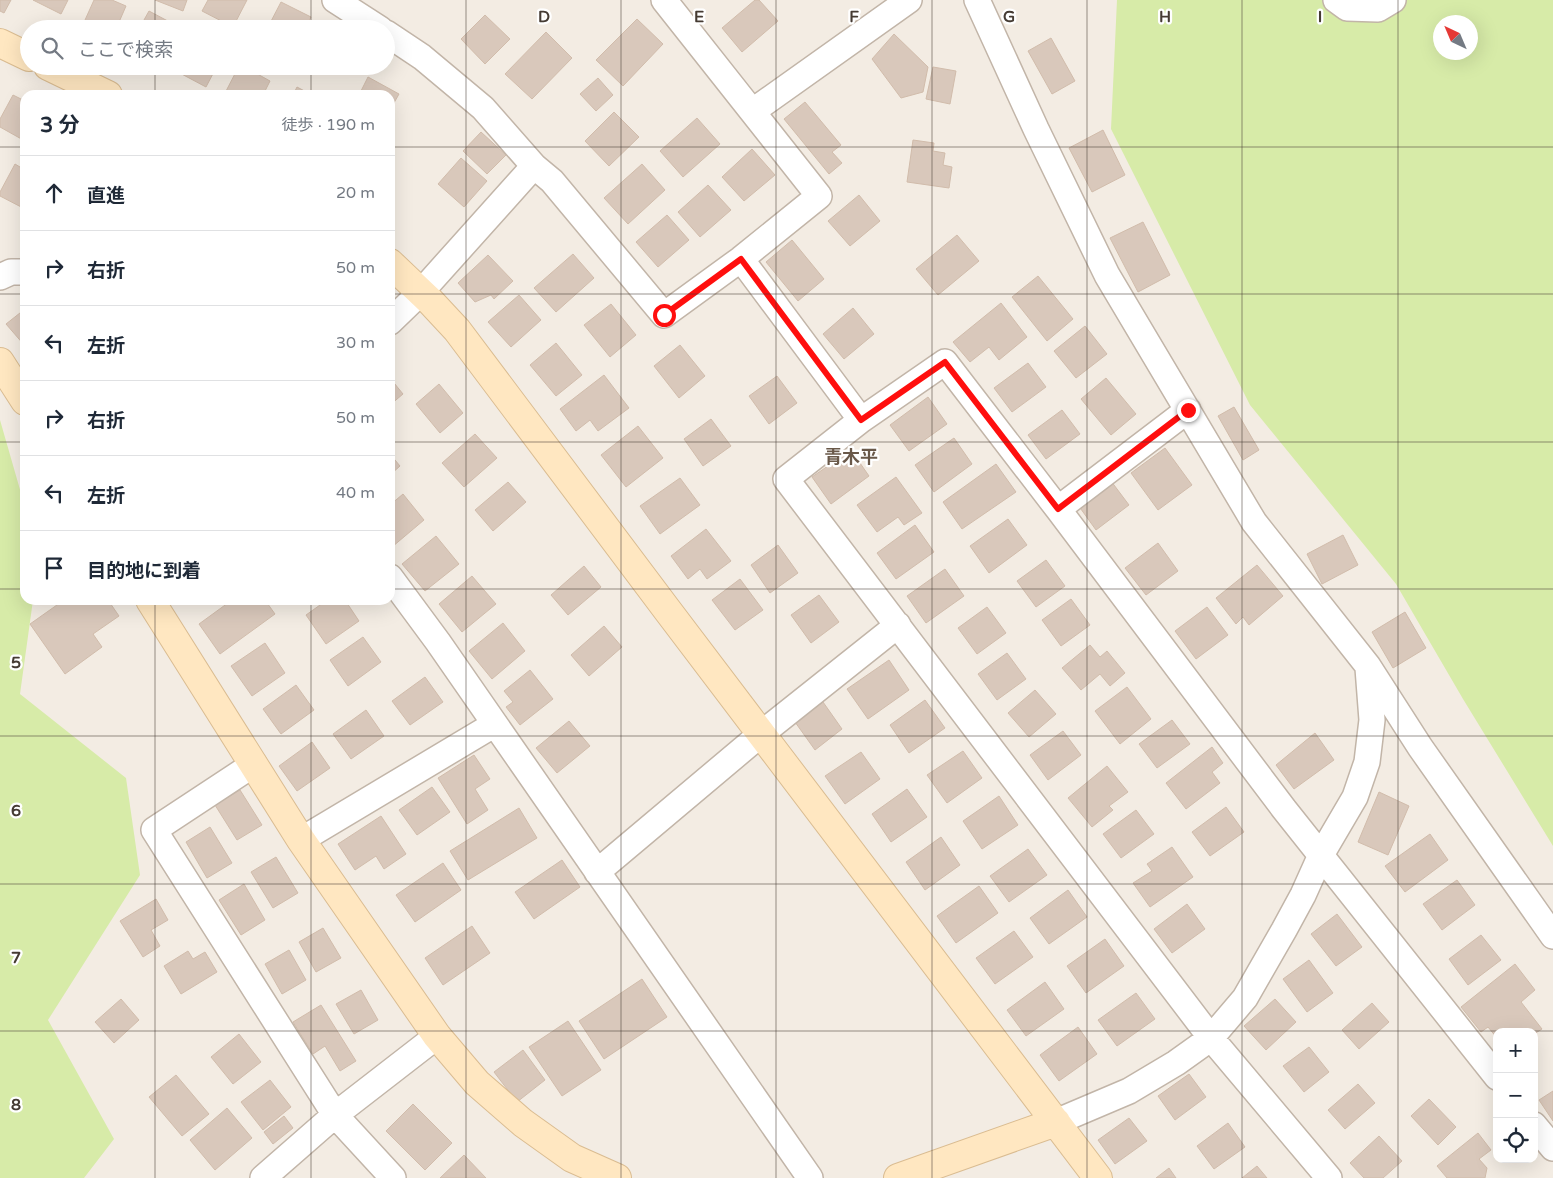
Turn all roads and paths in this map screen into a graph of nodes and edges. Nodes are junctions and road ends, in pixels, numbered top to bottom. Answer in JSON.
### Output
{"nodes":[{"id":1,"x":335,"y":0,"type":"edge"},
{"id":2,"x":664,"y":0,"type":"edge"},
{"id":3,"x":908,"y":0,"type":"edge"},
{"id":4,"x":977,"y":0,"type":"edge"},
{"id":5,"x":1336,"y":0,"type":"edge"},
{"id":6,"x":1393,"y":0,"type":"edge"},
{"id":7,"x":367,"y":20,"type":"edge"},
{"id":8,"x":395,"y":39,"type":"edge"},
{"id":9,"x":0,"y":43,"type":"edge"},
{"id":10,"x":20,"y":53,"type":"edge"},
{"id":11,"x":67,"y":75,"type":"edge"},
{"id":12,"x":98,"y":90,"type":"edge"},
{"id":13,"x":753,"y":111,"type":"junction"},
{"id":14,"x":534,"y":166,"type":"junction"},
{"id":15,"x":741,"y":259,"type":"junction"},
{"id":16,"x":395,"y":268,"type":"edge"},
{"id":17,"x":20,"y":272,"type":"edge"},
{"id":18,"x":0,"y":277,"type":"edge"},
{"id":19,"x":421,"y":292,"type":"junction"},
{"id":20,"x":395,"y":317,"type":"edge"},
{"id":21,"x":0,"y":362,"type":"edge"},
{"id":22,"x":20,"y":393,"type":"edge"},
{"id":23,"x":1188,"y":410,"type":"junction"},
{"id":24,"x":861,"y":420,"type":"junction"},
{"id":25,"x":1058,"y":509,"type":"junction"},
{"id":26,"x":395,"y":584,"type":"edge"},
{"id":27,"x":153,"y":605,"type":"edge"},
{"id":28,"x":898,"y":625,"type":"junction"},
{"id":29,"x":1368,"y":666,"type":"junction"},
{"id":30,"x":495,"y":724,"type":"junction"},
{"id":31,"x":761,"y":734,"type":"junction"},
{"id":32,"x":254,"y":764,"type":"junction"},
{"id":33,"x":301,"y":840,"type":"junction"},
{"id":34,"x":1321,"y":855,"type":"junction"},
{"id":35,"x":597,"y":872,"type":"junction"},
{"id":36,"x":1553,"y":936,"type":"edge"},
{"id":37,"x":436,"y":1036,"type":"junction"},
{"id":38,"x":1212,"y":1038,"type":"junction"},
{"id":39,"x":1494,"y":1073,"type":"edge"},
{"id":40,"x":335,"y":1115,"type":"junction"},
{"id":41,"x":1056,"y":1122,"type":"junction"},
{"id":42,"x":1538,"y":1130,"type":"edge"},
{"id":43,"x":1553,"y":1148,"type":"edge"},
{"id":44,"x":263,"y":1178,"type":"edge"},
{"id":45,"x":393,"y":1178,"type":"edge"},
{"id":46,"x":617,"y":1178,"type":"edge"},
{"id":47,"x":810,"y":1178,"type":"edge"},
{"id":48,"x":898,"y":1178,"type":"edge"},
{"id":49,"x":1098,"y":1178,"type":"edge"},
{"id":50,"x":1328,"y":1178,"type":"edge"}],
"edges":[{"from":1,"to":7,"type":"street"},
{"from":2,"to":13,"type":"street"},
{"from":3,"to":13,"type":"street"},
{"from":4,"to":23,"type":"street"},
{"from":5,"to":6,"type":"street"},
{"from":8,"to":14,"type":"street"},
{"from":9,"to":10,"type":"street"},
{"from":11,"to":12,"type":"street"},
{"from":13,"to":15,"type":"street"},
{"from":14,"to":15,"type":"street"},
{"from":14,"to":19,"type":"street"},
{"from":15,"to":24,"type":"street"},
{"from":16,"to":19,"type":"street"},
{"from":17,"to":18,"type":"street"},
{"from":19,"to":20,"type":"street"},
{"from":19,"to":31,"type":"street"},
{"from":21,"to":22,"type":"street"},
{"from":23,"to":25,"type":"street"},
{"from":23,"to":29,"type":"street"},
{"from":24,"to":25,"type":"street"},
{"from":24,"to":28,"type":"street"},
{"from":25,"to":34,"type":"street"},
{"from":26,"to":30,"type":"street"},
{"from":27,"to":32,"type":"street"},
{"from":28,"to":31,"type":"street"},
{"from":28,"to":38,"type":"street"},
{"from":29,"to":34,"type":"street"},
{"from":29,"to":36,"type":"street"},
{"from":30,"to":33,"type":"street"},
{"from":30,"to":35,"type":"street"},
{"from":31,"to":35,"type":"street"},
{"from":31,"to":41,"type":"street"},
{"from":32,"to":33,"type":"street"},
{"from":32,"to":40,"type":"street"},
{"from":33,"to":37,"type":"street"},
{"from":34,"to":38,"type":"street"},
{"from":34,"to":39,"type":"street"},
{"from":35,"to":47,"type":"street"},
{"from":37,"to":40,"type":"street"},
{"from":37,"to":46,"type":"street"},
{"from":38,"to":41,"type":"street"},
{"from":38,"to":50,"type":"street"},
{"from":40,"to":44,"type":"street"},
{"from":40,"to":45,"type":"street"},
{"from":41,"to":48,"type":"street"},
{"from":41,"to":49,"type":"street"},
{"from":42,"to":43,"type":"street"}]}
